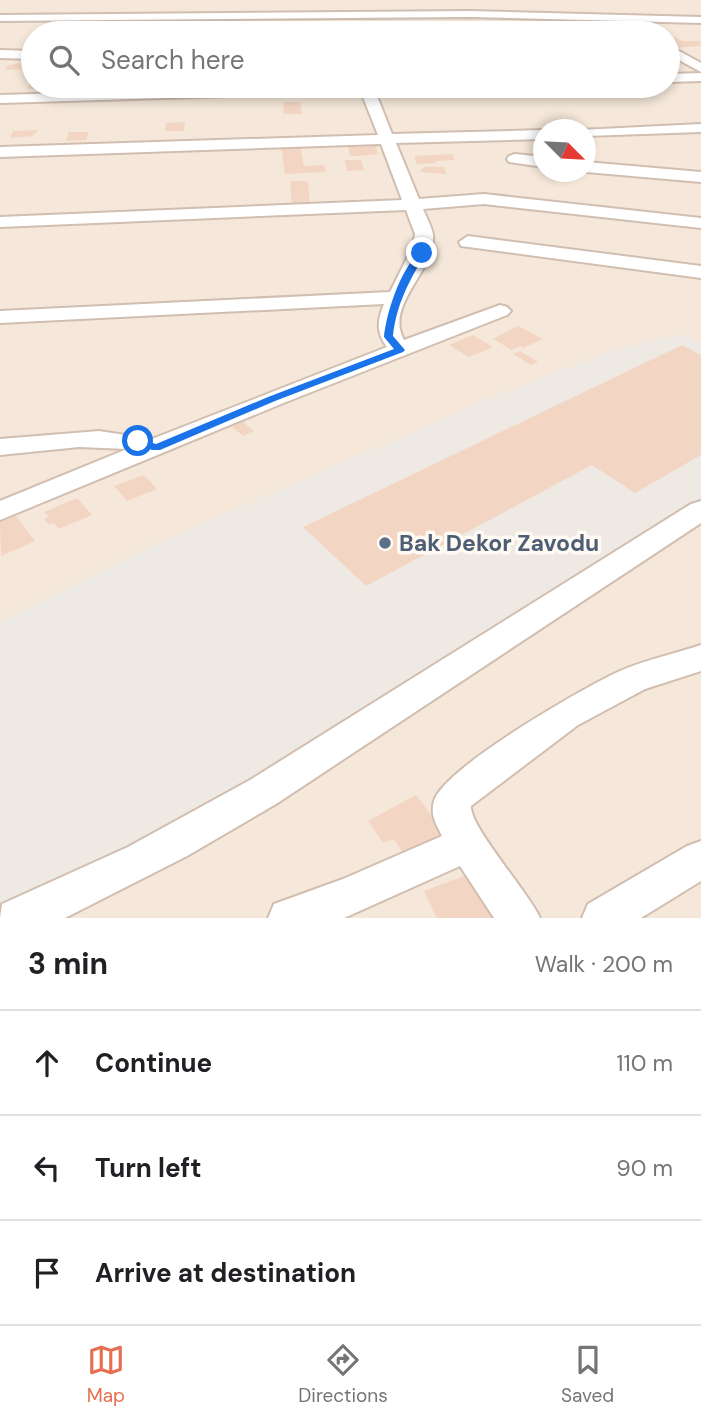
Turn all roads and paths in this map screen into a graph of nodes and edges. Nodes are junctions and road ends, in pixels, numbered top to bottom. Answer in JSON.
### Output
{"nodes":[{"id":1,"x":599,"y":6,"type":"dead end"},
{"id":2,"x":475,"y":14,"type":"junction"},
{"id":3,"x":0,"y":18,"type":"edge"},
{"id":4,"x":619,"y":18,"type":"junction"},
{"id":5,"x":701,"y":20,"type":"edge"},
{"id":6,"x":488,"y":21,"type":"edge"},
{"id":7,"x":624,"y":21,"type":"edge"},
{"id":8,"x":680,"y":49,"type":"edge"},
{"id":9,"x":690,"y":49,"type":"dead end"},
{"id":10,"x":0,"y":54,"type":"edge"},
{"id":11,"x":21,"y":55,"type":"edge"},
{"id":12,"x":680,"y":56,"type":"edge"},
{"id":13,"x":701,"y":68,"type":"edge"},
{"id":14,"x":701,"y":77,"type":"edge"},
{"id":15,"x":680,"y":78,"type":"edge"},
{"id":16,"x":30,"y":98,"type":"edge"},
{"id":17,"x":370,"y":98,"type":"edge"},
{"id":18,"x":0,"y":99,"type":"edge"},
{"id":19,"x":701,"y":128,"type":"edge"},
{"id":20,"x":596,"y":132,"type":"edge"},
{"id":21,"x":533,"y":134,"type":"edge"},
{"id":22,"x":386,"y":139,"type":"junction"},
{"id":23,"x":0,"y":152,"type":"edge"},
{"id":24,"x":515,"y":159,"type":"dead end"},
{"id":25,"x":533,"y":161,"type":"edge"},
{"id":26,"x":596,"y":168,"type":"edge"},
{"id":27,"x":701,"y":177,"type":"edge"},
{"id":28,"x":414,"y":204,"type":"junction"},
{"id":29,"x":0,"y":222,"type":"edge"},
{"id":30,"x":701,"y":223,"type":"edge"},
{"id":31,"x":468,"y":242,"type":"dead end"},
{"id":32,"x":701,"y":272,"type":"edge"},
{"id":33,"x":396,"y":298,"type":"junction"},
{"id":34,"x":500,"y":311,"type":"dead end"},
{"id":35,"x":0,"y":317,"type":"edge"},
{"id":36,"x":400,"y":350,"type":"junction"},
{"id":37,"x":0,"y":447,"type":"edge"},
{"id":38,"x":156,"y":448,"type":"junction"},
{"id":39,"x":701,"y":510,"type":"edge"},
{"id":40,"x":0,"y":511,"type":"edge"},
{"id":41,"x":701,"y":658,"type":"edge"},
{"id":42,"x":467,"y":844,"type":"junction"},
{"id":43,"x":701,"y":859,"type":"edge"},
{"id":44,"x":17,"y":918,"type":"edge"},
{"id":45,"x":289,"y":918,"type":"edge"},
{"id":46,"x":519,"y":918,"type":"edge"},
{"id":47,"x":603,"y":918,"type":"edge"}],
"edges":[{"from":1,"to":4,"type":"street"},
{"from":2,"to":3,"type":"street"},
{"from":2,"to":4,"type":"street"},
{"from":2,"to":6,"type":"street"},
{"from":4,"to":5,"type":"street"},
{"from":4,"to":7,"type":"street"},
{"from":8,"to":9,"type":"street"},
{"from":10,"to":11,"type":"street"},
{"from":12,"to":13,"type":"street"},
{"from":14,"to":15,"type":"street"},
{"from":16,"to":18,"type":"street"},
{"from":17,"to":22,"type":"street"},
{"from":19,"to":20,"type":"street"},
{"from":21,"to":22,"type":"street"},
{"from":22,"to":23,"type":"street"},
{"from":22,"to":28,"type":"street"},
{"from":24,"to":25,"type":"street"},
{"from":26,"to":27,"type":"street"},
{"from":28,"to":29,"type":"street"},
{"from":28,"to":30,"type":"street"},
{"from":28,"to":33,"type":"street"},
{"from":31,"to":32,"type":"street"},
{"from":33,"to":35,"type":"street"},
{"from":33,"to":36,"type":"street"},
{"from":34,"to":36,"type":"street"},
{"from":36,"to":38,"type":"street"},
{"from":37,"to":38,"type":"street"},
{"from":38,"to":40,"type":"street"},
{"from":39,"to":44,"type":"street"},
{"from":41,"to":42,"type":"street"},
{"from":42,"to":45,"type":"street"},
{"from":42,"to":46,"type":"street"},
{"from":43,"to":47,"type":"street"}]}
